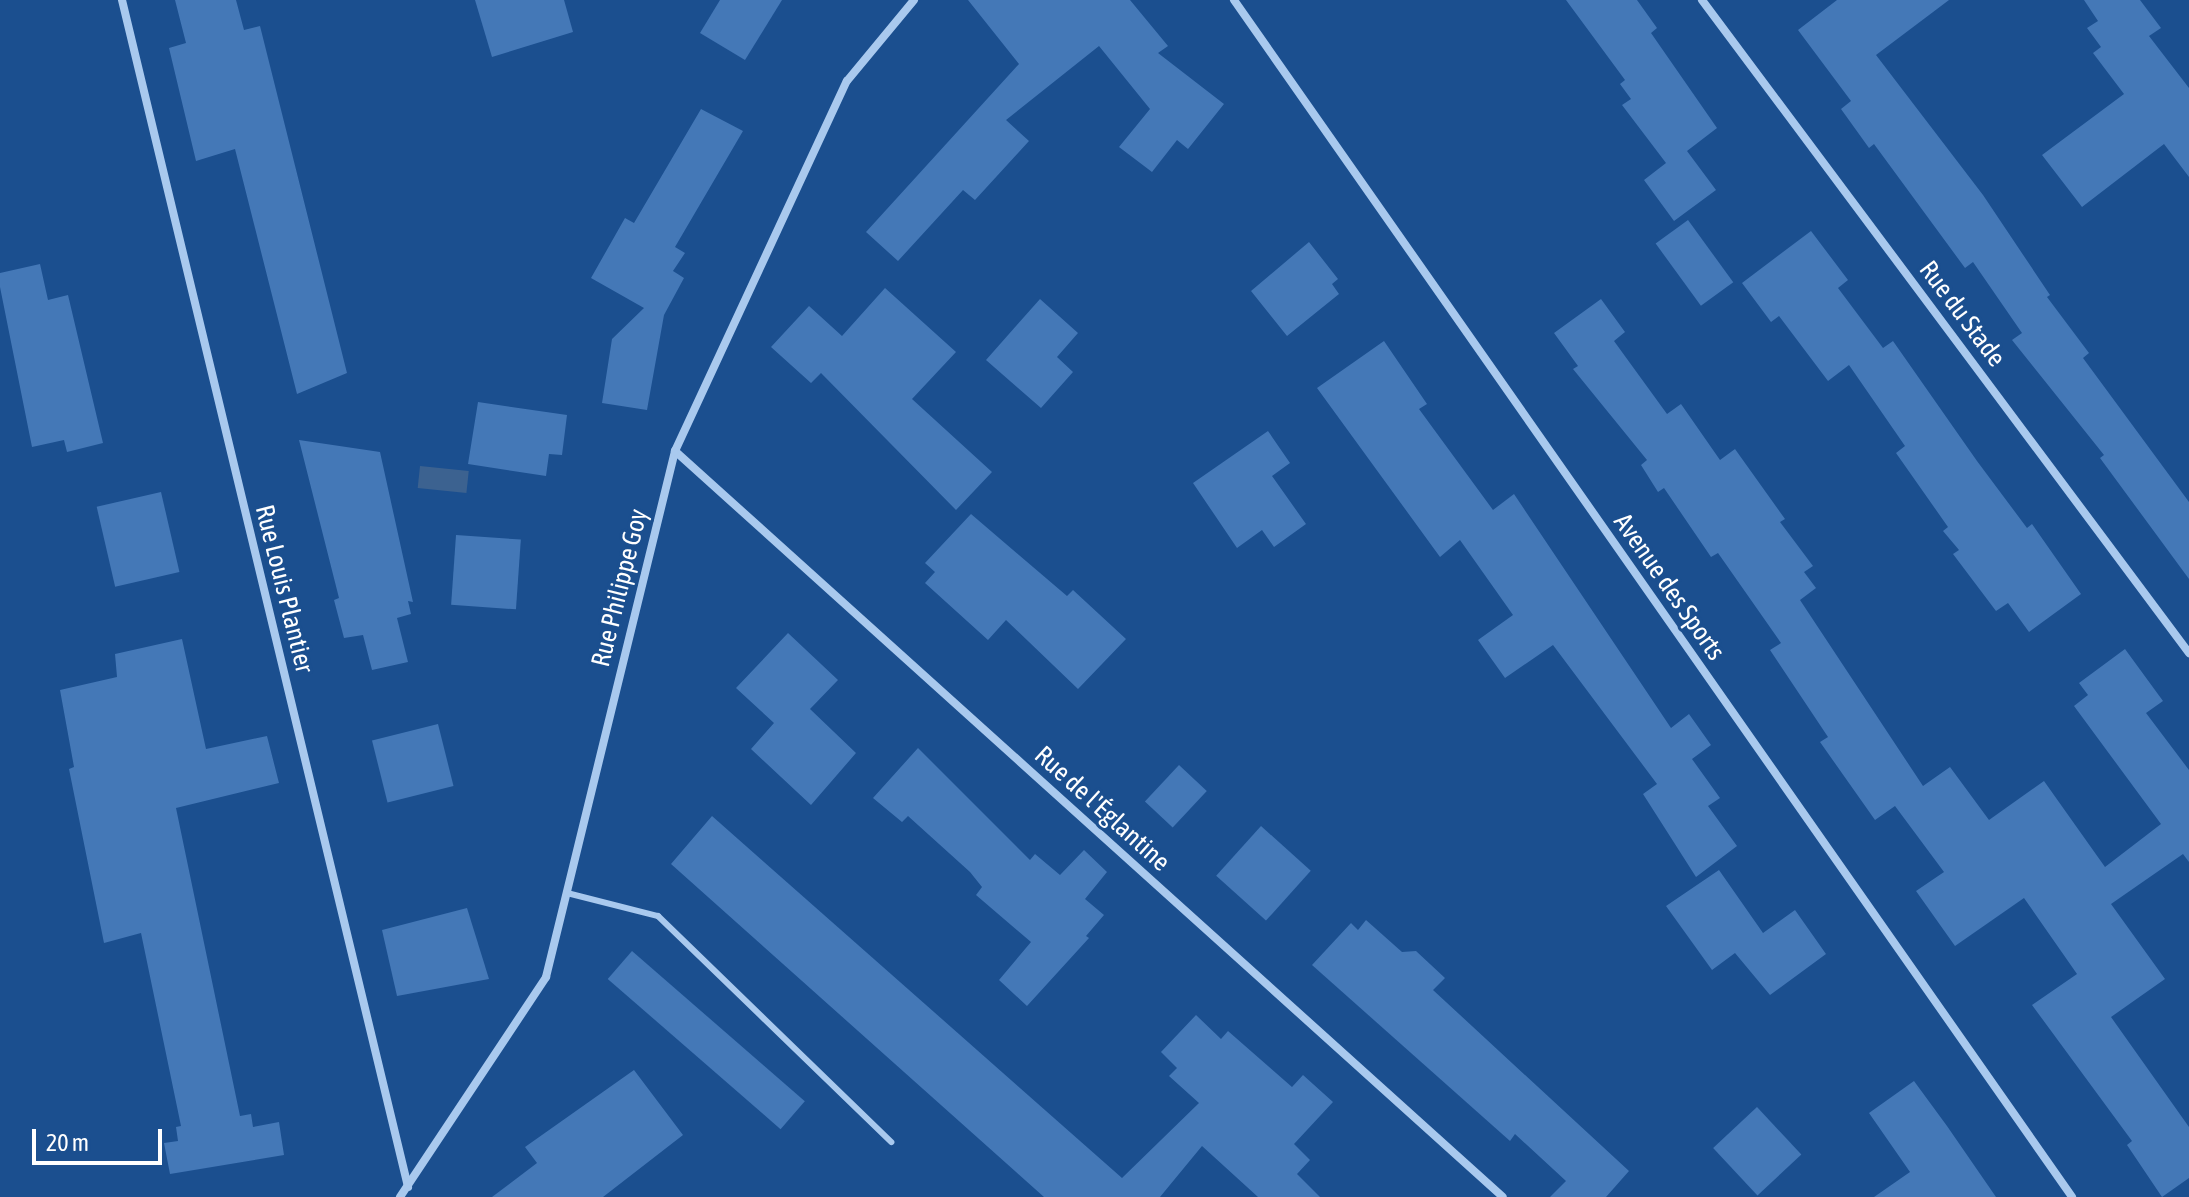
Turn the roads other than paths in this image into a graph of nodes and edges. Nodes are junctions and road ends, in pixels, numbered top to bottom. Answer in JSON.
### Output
{"nodes":[{"id":1,"x":122,"y":0,"type":"edge"},
{"id":2,"x":914,"y":0,"type":"edge"},
{"id":3,"x":1234,"y":0,"type":"edge"},
{"id":4,"x":1702,"y":0,"type":"edge"},
{"id":5,"x":675,"y":451,"type":"junction"},
{"id":6,"x":2189,"y":653,"type":"edge"},
{"id":7,"x":567,"y":893,"type":"junction"},
{"id":8,"x":891,"y":1142,"type":"dead end"},
{"id":9,"x":408,"y":1187,"type":"junction"},
{"id":10,"x":400,"y":1197,"type":"edge"},
{"id":11,"x":1503,"y":1197,"type":"edge"},
{"id":12,"x":2072,"y":1197,"type":"edge"}],
"edges":[{"from":1,"to":9,"type":"street","name":"Rue Louis Plantier"},
{"from":2,"to":5,"type":"street","name":"Rue Philippe Goy"},
{"from":3,"to":12,"type":"street","name":"Avenue des Sports"},
{"from":4,"to":6,"type":"street","name":"Rue du Stade"},
{"from":5,"to":7,"type":"street","name":"Rue Philippe Goy"},
{"from":5,"to":11,"type":"street","name":"Rue de l'Églantine"},
{"from":7,"to":8,"type":"lane"},
{"from":7,"to":9,"type":"street","name":"Rue Philippe Goy"},
{"from":9,"to":10,"type":"street","name":"Rue Philippe Goy"}]}
